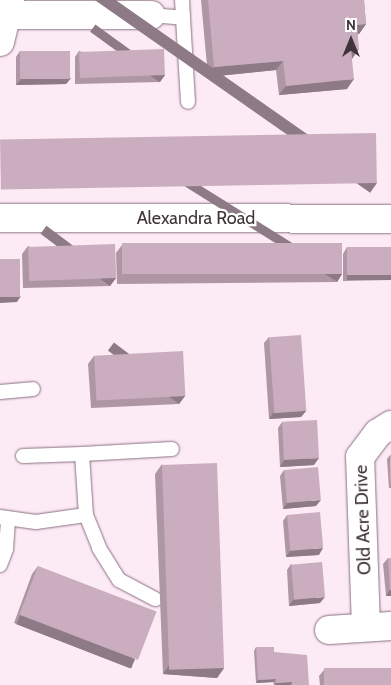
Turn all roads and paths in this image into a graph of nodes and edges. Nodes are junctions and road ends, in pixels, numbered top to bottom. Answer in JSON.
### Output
{"nodes":[{"id":1,"x":182,"y":0,"type":"edge"},
{"id":2,"x":8,"y":7,"type":"edge"},
{"id":3,"x":151,"y":15,"type":"joint"},
{"id":4,"x":183,"y":18,"type":"junction"},
{"id":5,"x":0,"y":42,"type":"edge"},
{"id":6,"x":188,"y":102,"type":"dead end"},
{"id":7,"x":0,"y":218,"type":"edge"},
{"id":8,"x":391,"y":218,"type":"edge"},
{"id":9,"x":33,"y":389,"type":"dead end"},
{"id":10,"x":0,"y":392,"type":"edge"},
{"id":11,"x":391,"y":425,"type":"edge"},
{"id":12,"x":172,"y":449,"type":"dead end"},
{"id":13,"x":82,"y":454,"type":"junction"},
{"id":14,"x":23,"y":456,"type":"dead end"},
{"id":15,"x":86,"y":515,"type":"junction"},
{"id":16,"x":4,"y":519,"type":"edge"},
{"id":17,"x":0,"y":565,"type":"edge"},
{"id":18,"x":155,"y":599,"type":"dead end"},
{"id":19,"x":379,"y":627,"type":"edge"},
{"id":20,"x":329,"y":630,"type":"dead end"}],
"edges":[{"from":1,"to":4,"type":"lane"},
{"from":2,"to":3,"type":"street"},
{"from":2,"to":5,"type":"street"},
{"from":3,"to":4,"type":"lane"},
{"from":4,"to":6,"type":"lane"},
{"from":7,"to":8,"type":"street","name":"Alexandra Road"},
{"from":9,"to":10,"type":"lane"},
{"from":11,"to":19,"type":"street","name":"Old Acre Drive"},
{"from":12,"to":13,"type":"lane"},
{"from":13,"to":14,"type":"lane"},
{"from":13,"to":15,"type":"lane"},
{"from":15,"to":16,"type":"lane"},
{"from":15,"to":18,"type":"lane"},
{"from":16,"to":17,"type":"lane"},
{"from":19,"to":20,"type":"street","name":"Old Acre Drive"}]}
